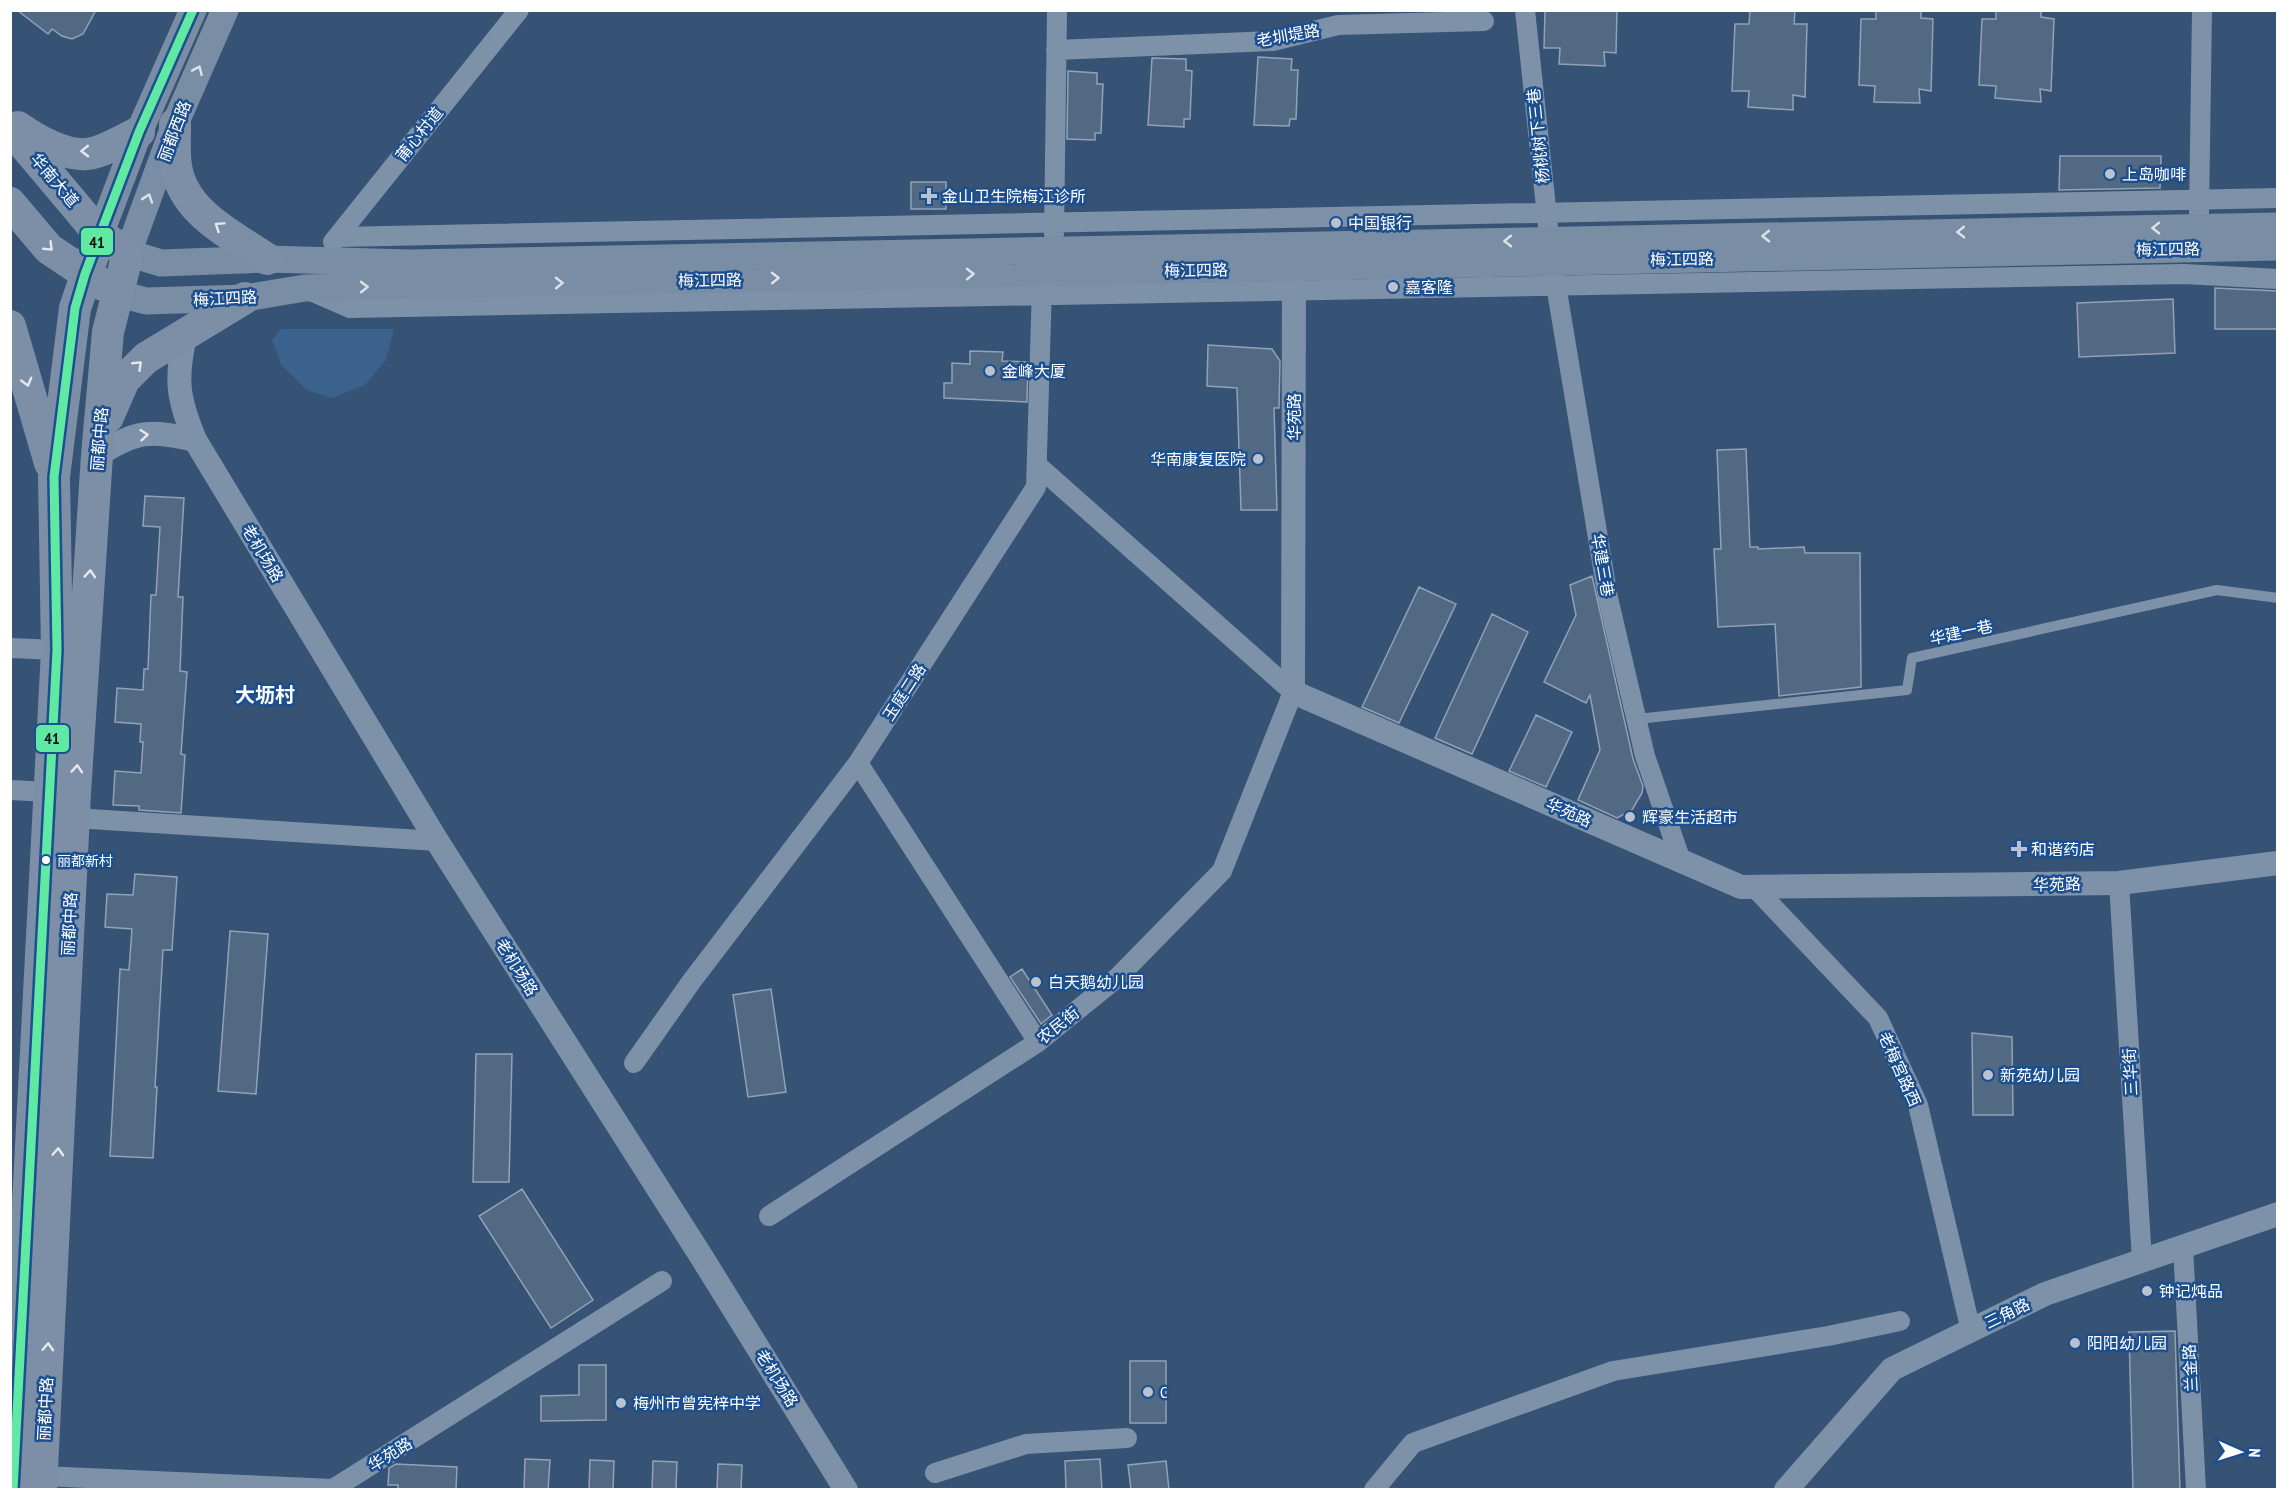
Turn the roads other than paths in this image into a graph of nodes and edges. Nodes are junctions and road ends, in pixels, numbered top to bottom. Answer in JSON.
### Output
{"nodes":[{"id":1,"x":193,"y":10,"type":"edge"},
{"id":2,"x":225,"y":10,"type":"edge"},
{"id":3,"x":519,"y":10,"type":"edge"},
{"id":4,"x":1525,"y":10,"type":"edge"},
{"id":5,"x":2202,"y":10,"type":"edge"},
{"id":6,"x":1057,"y":12,"type":"dead end"},
{"id":7,"x":1484,"y":21,"type":"dead end"},
{"id":8,"x":1056,"y":50,"type":"junction"},
{"id":9,"x":10,"y":122,"type":"edge"},
{"id":10,"x":175,"y":124,"type":"junction"},
{"id":11,"x":10,"y":128,"type":"edge"},
{"id":12,"x":139,"y":132,"type":"junction"},
{"id":13,"x":2277,"y":198,"type":"edge"},
{"id":14,"x":10,"y":203,"type":"edge"},
{"id":15,"x":2277,"y":226,"type":"edge"},
{"id":16,"x":100,"y":235,"type":"junction"},
{"id":17,"x":337,"y":237,"type":"junction"},
{"id":18,"x":2277,"y":247,"type":"edge"},
{"id":19,"x":2199,"y":248,"type":"junction"},
{"id":20,"x":128,"y":253,"type":"junction"},
{"id":21,"x":267,"y":259,"type":"junction"},
{"id":22,"x":321,"y":260,"type":"junction"},
{"id":23,"x":1552,"y":262,"type":"junction"},
{"id":24,"x":1294,"y":268,"type":"junction"},
{"id":25,"x":1048,"y":273,"type":"junction"},
{"id":26,"x":85,"y":274,"type":"junction"},
{"id":27,"x":2277,"y":279,"type":"edge"},
{"id":28,"x":306,"y":288,"type":"junction"},
{"id":29,"x":116,"y":293,"type":"junction"},
{"id":30,"x":245,"y":298,"type":"junction"},
{"id":31,"x":10,"y":326,"type":"edge"},
{"id":32,"x":185,"y":336,"type":"junction"},
{"id":33,"x":195,"y":440,"type":"junction"},
{"id":34,"x":98,"y":455,"type":"junction"},
{"id":35,"x":1037,"y":465,"type":"junction"},
{"id":36,"x":54,"y":477,"type":"junction"},
{"id":37,"x":2277,"y":598,"type":"edge"},
{"id":38,"x":10,"y":648,"type":"edge"},
{"id":39,"x":57,"y":650,"type":"junction"},
{"id":40,"x":1293,"y":692,"type":"junction"},
{"id":41,"x":1637,"y":720,"type":"junction"},
{"id":42,"x":858,"y":763,"type":"junction"},
{"id":43,"x":10,"y":790,"type":"edge"},
{"id":44,"x":48,"y":792,"type":"junction"},
{"id":45,"x":74,"y":818,"type":"junction"},
{"id":46,"x":437,"y":841,"type":"junction"},
{"id":47,"x":1681,"y":861,"type":"junction"},
{"id":48,"x":2277,"y":863,"type":"edge"},
{"id":49,"x":2119,"y":883,"type":"junction"},
{"id":50,"x":1754,"y":887,"type":"junction"},
{"id":51,"x":1038,"y":1042,"type":"junction"},
{"id":52,"x":634,"y":1063,"type":"dead end"},
{"id":53,"x":2277,"y":1214,"type":"edge"},
{"id":54,"x":769,"y":1216,"type":"dead end"},
{"id":55,"x":2183,"y":1247,"type":"junction"},
{"id":56,"x":2142,"y":1261,"type":"junction"},
{"id":57,"x":662,"y":1281,"type":"dead end"},
{"id":58,"x":1900,"y":1321,"type":"dead end"},
{"id":59,"x":1971,"y":1331,"type":"junction"},
{"id":60,"x":1127,"y":1438,"type":"dead end"},
{"id":61,"x":935,"y":1473,"type":"dead end"},
{"id":62,"x":42,"y":1483,"type":"edge"},
{"id":63,"x":13,"y":1490,"type":"edge"},
{"id":64,"x":846,"y":1490,"type":"edge"},
{"id":65,"x":1374,"y":1490,"type":"edge"},
{"id":66,"x":1786,"y":1490,"type":"edge"},
{"id":67,"x":2196,"y":1490,"type":"edge"}],
"edges":[{"from":1,"to":12,"type":"main road","name":"丽都西路"},
{"from":10,"to":2,"type":"main road","name":"丽都西路","one_way":true},
{"from":3,"to":17,"type":"street","name":"莆心村道"},
{"from":4,"to":23,"type":"street","name":"杨桃树下三巷"},
{"from":5,"to":19,"type":"street"},
{"from":6,"to":8,"type":"street","name":"玉庭二路"},
{"from":7,"to":8,"type":"street","name":"老圳堤路"},
{"from":8,"to":25,"type":"street","name":"玉庭二路"},
{"from":12,"to":9,"type":"main road","one_way":true},
{"from":20,"to":10,"type":"main road","name":"丽都西路","one_way":true},
{"from":21,"to":10,"type":"main road","one_way":true},
{"from":11,"to":16,"type":"main road","name":"华南大道"},
{"from":12,"to":16,"type":"main road","name":"丽都西路"},
{"from":13,"to":17,"type":"street"},
{"from":14,"to":26,"type":"main road","one_way":true},
{"from":15,"to":22,"type":"main road","name":"梅江四路","one_way":true},
{"from":16,"to":20,"type":"main road","name":"华南大道"},
{"from":16,"to":26,"type":"main road","name":"丽都中路"},
{"from":17,"to":22,"type":"street","name":"莆心村道"},
{"from":18,"to":19,"type":"main road","name":"梅江四路"},
{"from":19,"to":23,"type":"main road","name":"梅江四路"},
{"from":20,"to":21,"type":"main road","name":"梅江四路"},
{"from":20,"to":29,"type":"main road","name":"丽都中路"},
{"from":21,"to":22,"type":"main road","name":"梅江四路"},
{"from":23,"to":24,"type":"main road","name":"梅江四路"},
{"from":23,"to":41,"type":"street","name":"华建三巷"},
{"from":24,"to":25,"type":"main road","name":"梅江四路"},
{"from":24,"to":40,"type":"street","name":"华苑路"},
{"from":28,"to":25,"type":"main road","name":"梅江四路","one_way":true},
{"from":25,"to":35,"type":"street","name":"玉庭二路"},
{"from":26,"to":29,"type":"main road"},
{"from":26,"to":36,"type":"main road","name":"丽都中路"},
{"from":27,"to":28,"type":"street"},
{"from":28,"to":30,"type":"main road","name":"梅江四路"},
{"from":29,"to":30,"type":"main road","name":"梅江四路"},
{"from":29,"to":34,"type":"main road","name":"丽都中路"},
{"from":30,"to":32,"type":"main road"},
{"from":31,"to":36,"type":"main road","one_way":true},
{"from":32,"to":33,"type":"street","name":"老机场路"},
{"from":34,"to":32,"type":"main road","one_way":true},
{"from":34,"to":33,"type":"street","one_way":true},
{"from":33,"to":46,"type":"street","name":"老机场路"},
{"from":45,"to":34,"type":"main road","name":"丽都中路","one_way":true},
{"from":35,"to":40,"type":"street"},
{"from":35,"to":42,"type":"street","name":"玉庭二路"},
{"from":36,"to":39,"type":"main road","name":"丽都中路"},
{"from":37,"to":41,"type":"lane","name":"华建一巷"},
{"from":38,"to":39,"type":"street"},
{"from":39,"to":44,"type":"main road","name":"丽都中路"},
{"from":40,"to":47,"type":"street","name":"华苑路"},
{"from":40,"to":51,"type":"street","name":"农民街"},
{"from":41,"to":47,"type":"street","name":"华建三巷"},
{"from":42,"to":51,"type":"street"},
{"from":42,"to":52,"type":"street","name":"玉庭二路"},
{"from":43,"to":44,"type":"street"},
{"from":44,"to":63,"type":"main road","name":"丽都中路"},
{"from":45,"to":46,"type":"street"},
{"from":62,"to":45,"type":"main road","name":"丽都中路","one_way":true},
{"from":46,"to":64,"type":"street","name":"老机场路"},
{"from":47,"to":50,"type":"street","name":"华苑路"},
{"from":48,"to":49,"type":"street","name":"华苑路"},
{"from":49,"to":50,"type":"street","name":"华苑路"},
{"from":49,"to":56,"type":"street","name":"三华街"},
{"from":50,"to":59,"type":"street","name":"老梅宮路西"},
{"from":51,"to":54,"type":"street","name":"农民街"},
{"from":53,"to":55,"type":"street","name":"三角路"},
{"from":55,"to":56,"type":"street","name":"三角路"},
{"from":55,"to":67,"type":"street","name":"兰金路"},
{"from":56,"to":59,"type":"street","name":"三角路"},
{"from":57,"to":62,"type":"street","name":"华苑路"},
{"from":58,"to":65,"type":"street"},
{"from":59,"to":66,"type":"street","name":"三角路"},
{"from":60,"to":61,"type":"street"}]}
